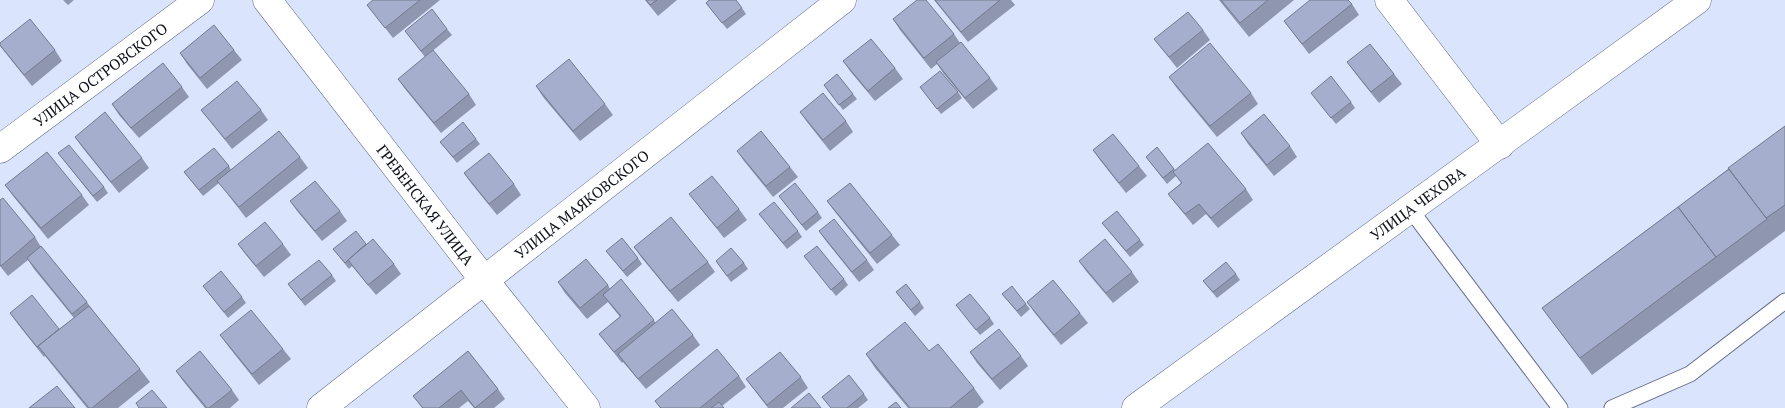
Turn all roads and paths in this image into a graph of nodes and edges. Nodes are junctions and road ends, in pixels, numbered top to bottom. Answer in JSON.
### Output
{"nodes":[{"id":1,"x":200,"y":0,"type":"edge"},
{"id":2,"x":267,"y":0,"type":"edge"},
{"id":3,"x":842,"y":0,"type":"edge"},
{"id":4,"x":1389,"y":0,"type":"edge"},
{"id":5,"x":1697,"y":0,"type":"edge"},
{"id":6,"x":1500,"y":145,"type":"junction"},
{"id":7,"x":0,"y":149,"type":"edge"},
{"id":8,"x":1410,"y":209,"type":"junction"},
{"id":9,"x":484,"y":280,"type":"junction"},
{"id":10,"x":1785,"y":301,"type":"edge"},
{"id":11,"x":321,"y":408,"type":"edge"},
{"id":12,"x":586,"y":408,"type":"edge"},
{"id":13,"x":1136,"y":408,"type":"edge"},
{"id":14,"x":1560,"y":408,"type":"edge"},
{"id":15,"x":1612,"y":408,"type":"edge"}],
"edges":[{"from":1,"to":7,"type":"street","name":"УЛИЦА ОСТРОВСКОГО"},
{"from":2,"to":9,"type":"street","name":"ГРЕБЕНСКАЯ УЛИЦА"},
{"from":3,"to":9,"type":"street","name":"УЛИЦА МАЯКОВСКОГО"},
{"from":4,"to":6,"type":"street"},
{"from":5,"to":6,"type":"street","name":"УЛИЦА ЧЕХОВА"},
{"from":6,"to":8,"type":"street","name":"УЛИЦА ЧЕХОВА"},
{"from":8,"to":13,"type":"street","name":"УЛИЦА ЧЕХОВА"},
{"from":8,"to":14,"type":"lane"},
{"from":9,"to":11,"type":"street","name":"УЛИЦА МАЯКОВСКОГО"},
{"from":9,"to":12,"type":"street","name":"ГРЕБЕНСКАЯ УЛИЦА"},
{"from":10,"to":15,"type":"lane"}]}
